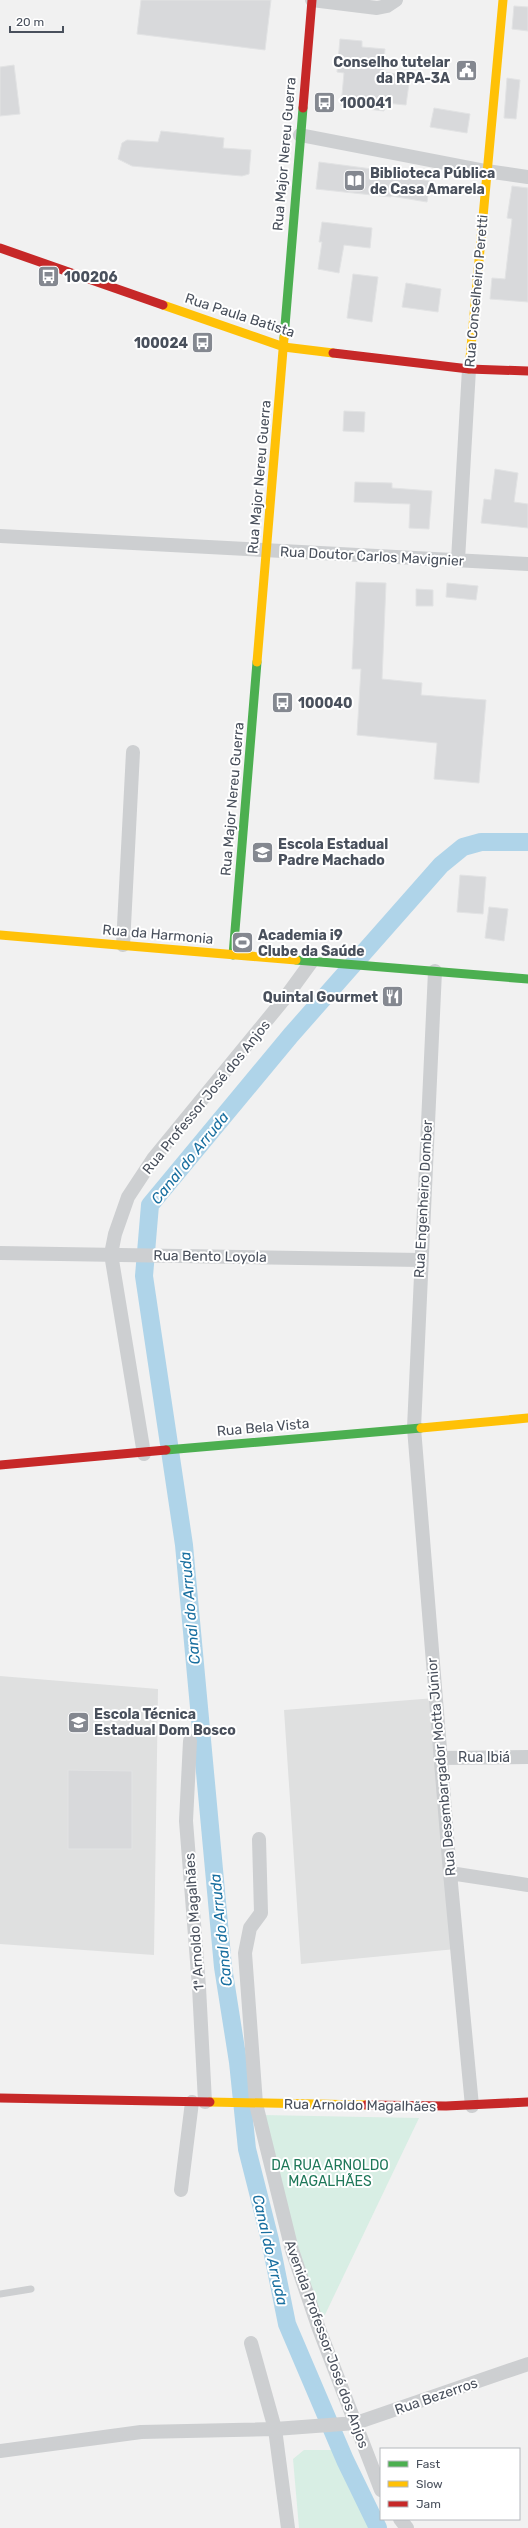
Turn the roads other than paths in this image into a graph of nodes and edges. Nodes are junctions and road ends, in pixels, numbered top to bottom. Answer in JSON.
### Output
{"nodes":[{"id":1,"x":312,"y":0,"type":"edge"},
{"id":2,"x":396,"y":0,"type":"edge"},
{"id":3,"x":503,"y":0,"type":"edge"},
{"id":4,"x":300,"y":135,"type":"junction"},
{"id":5,"x":486,"y":171,"type":"junction"},
{"id":6,"x":528,"y":177,"type":"edge"},
{"id":7,"x":0,"y":248,"type":"edge"},
{"id":8,"x":284,"y":346,"type":"junction"},
{"id":9,"x":469,"y":369,"type":"junction"},
{"id":10,"x":528,"y":371,"type":"edge"},
{"id":11,"x":0,"y":536,"type":"edge"},
{"id":12,"x":267,"y":550,"type":"junction"},
{"id":13,"x":458,"y":560,"type":"junction"},
{"id":14,"x":528,"y":564,"type":"edge"},
{"id":15,"x":133,"y":752,"type":"dead end"},
{"id":16,"x":0,"y":935,"type":"edge"},
{"id":17,"x":123,"y":945,"type":"junction"},
{"id":18,"x":233,"y":956,"type":"junction"},
{"id":19,"x":312,"y":961,"type":"junction"},
{"id":20,"x":435,"y":971,"type":"junction"},
{"id":21,"x":528,"y":979,"type":"edge"},
{"id":22,"x":0,"y":1253,"type":"edge"},
{"id":23,"x":115,"y":1254,"type":"junction"},
{"id":24,"x":420,"y":1260,"type":"junction"},
{"id":25,"x":528,"y":1418,"type":"edge"},
{"id":26,"x":414,"y":1428,"type":"junction"},
{"id":27,"x":150,"y":1453,"type":"junction"},
{"id":28,"x":0,"y":1465,"type":"edge"},
{"id":29,"x":190,"y":1741,"type":"dead end"},
{"id":30,"x":528,"y":1757,"type":"edge"},
{"id":31,"x":440,"y":1758,"type":"junction"},
{"id":32,"x":259,"y":1839,"type":"dead end"},
{"id":33,"x":450,"y":1873,"type":"junction"},
{"id":34,"x":528,"y":1885,"type":"edge"},
{"id":35,"x":0,"y":2098,"type":"edge"},
{"id":36,"x":198,"y":2102,"type":"junction"},
{"id":37,"x":528,"y":2102,"type":"edge"},
{"id":38,"x":252,"y":2103,"type":"junction"},
{"id":39,"x":472,"y":2106,"type":"junction"},
{"id":40,"x":181,"y":2190,"type":"dead end"},
{"id":41,"x":31,"y":2289,"type":"dead end"},
{"id":42,"x":0,"y":2294,"type":"edge"},
{"id":43,"x":252,"y":2343,"type":"dead end"},
{"id":44,"x":528,"y":2364,"type":"edge"},
{"id":45,"x":350,"y":2424,"type":"junction"},
{"id":46,"x":275,"y":2429,"type":"junction"},
{"id":47,"x":0,"y":2451,"type":"edge"},
{"id":48,"x":380,"y":2488,"type":"edge"},
{"id":49,"x":401,"y":2520,"type":"edge"},
{"id":50,"x":288,"y":2528,"type":"edge"},
{"id":51,"x":407,"y":2528,"type":"edge"}],
"edges":[{"from":1,"to":2,"type":"street"},
{"from":1,"to":4,"type":"street","name":"Rua Major Nereu Guerra"},
{"from":3,"to":5,"type":"street","name":"Rua Conselheiro Peretti"},
{"from":4,"to":5,"type":"street"},
{"from":4,"to":8,"type":"street","name":"Rua Major Nereu Guerra"},
{"from":5,"to":6,"type":"street"},
{"from":5,"to":9,"type":"street","name":"Rua Conselheiro Peretti"},
{"from":7,"to":8,"type":"street","name":"Rua Paula Batista"},
{"from":8,"to":9,"type":"street","name":"Rua Paula Batista"},
{"from":8,"to":12,"type":"street","name":"Rua Major Nereu Guerra"},
{"from":9,"to":10,"type":"street","name":"Rua Paula Batista"},
{"from":9,"to":13,"type":"street","name":"Rua Conselheiro Peretti"},
{"from":11,"to":12,"type":"street","name":"Rua Doutor Carlos Mavignier"},
{"from":12,"to":13,"type":"street","name":"Rua Doutor Carlos Mavignier"},
{"from":12,"to":18,"type":"street","name":"Rua Major Nereu Guerra"},
{"from":13,"to":14,"type":"street","name":"Rua Doutor Carlos Mavignier"},
{"from":15,"to":17,"type":"street"},
{"from":16,"to":17,"type":"street","name":"Rua da Harmonia"},
{"from":17,"to":18,"type":"street","name":"Rua da Harmonia"},
{"from":18,"to":19,"type":"street","name":"Rua da Harmonia"},
{"from":19,"to":20,"type":"street","name":"Rua da Harmonia"},
{"from":19,"to":23,"type":"street","name":"Rua Professor José dos Anjos"},
{"from":20,"to":21,"type":"street","name":"Rua da Harmonia"},
{"from":20,"to":24,"type":"street","name":"Rua Engenheiro Domber"},
{"from":22,"to":23,"type":"street","name":"Rua Bento Loyola"},
{"from":23,"to":24,"type":"street","name":"Rua Bento Loyola"},
{"from":23,"to":27,"type":"street","name":"Rua Professor José dos Anjos"},
{"from":24,"to":26,"type":"street","name":"Rua Engenheiro Domber"},
{"from":25,"to":26,"type":"street","name":"Rua Bela Vista"},
{"from":26,"to":27,"type":"street","name":"Rua Bela Vista"},
{"from":26,"to":31,"type":"street","name":"Rua Desembargador Motta Júnior"},
{"from":27,"to":28,"type":"street","name":"Rua Bela Vista"},
{"from":29,"to":36,"type":"street","name":"1ª Arnoldo Magalhães"},
{"from":30,"to":31,"type":"street","name":"Rua Ibiá"},
{"from":31,"to":33,"type":"street","name":"Rua Desembargador Motta Júnior"},
{"from":32,"to":38,"type":"street","name":"Avenida Professor José dos Anjos"},
{"from":33,"to":34,"type":"street"},
{"from":33,"to":39,"type":"street","name":"Rua Desembargador Motta Júnior"},
{"from":35,"to":36,"type":"street","name":"Rua Arnoldo Magalhães"},
{"from":36,"to":38,"type":"street","name":"Rua Arnoldo Magalhães"},
{"from":36,"to":40,"type":"street"},
{"from":37,"to":39,"type":"street","name":"Rua Arnoldo Magalhães"},
{"from":38,"to":39,"type":"street","name":"Rua Arnoldo Magalhães"},
{"from":38,"to":45,"type":"street","name":"Avenida Professor José dos Anjos"},
{"from":41,"to":42,"type":"lane"},
{"from":43,"to":46,"type":"street"},
{"from":44,"to":45,"type":"street","name":"Rua Bezerros"},
{"from":45,"to":46,"type":"street","name":"Rua Bezerros"},
{"from":45,"to":48,"type":"street","name":"Avenida Professor José dos Anjos"},
{"from":46,"to":47,"type":"street","name":"Rua Bezerros"},
{"from":46,"to":50,"type":"street"},
{"from":49,"to":51,"type":"street"}]}
